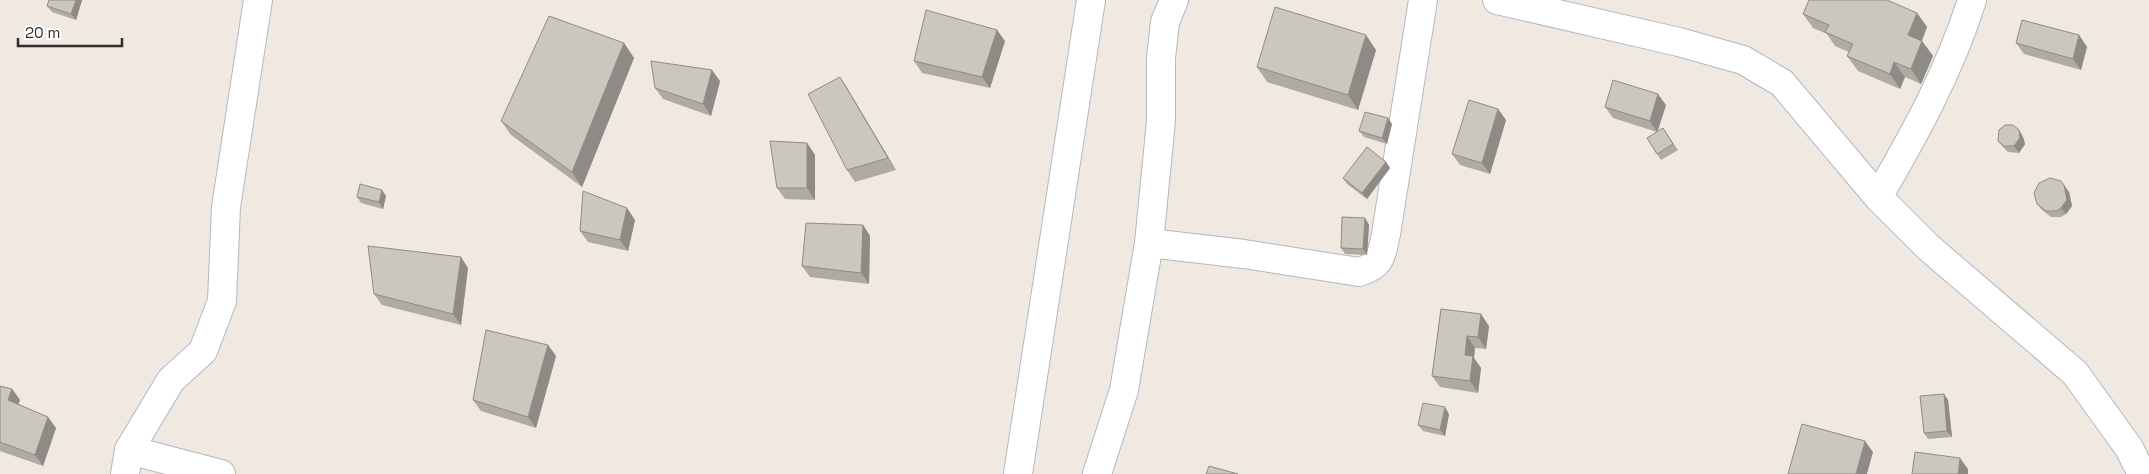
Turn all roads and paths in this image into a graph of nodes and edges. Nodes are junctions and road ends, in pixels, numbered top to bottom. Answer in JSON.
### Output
{"nodes":[{"id":1,"x":258,"y":0,"type":"edge"},
{"id":2,"x":1091,"y":0,"type":"edge"},
{"id":3,"x":1174,"y":0,"type":"edge"},
{"id":4,"x":1423,"y":0,"type":"edge"},
{"id":5,"x":1497,"y":0,"type":"edge"},
{"id":6,"x":1972,"y":0,"type":"edge"},
{"id":7,"x":1878,"y":197,"type":"junction"},
{"id":8,"x":1149,"y":243,"type":"junction"},
{"id":9,"x":127,"y":462,"type":"edge"},
{"id":10,"x":221,"y":474,"type":"edge"},
{"id":11,"x":1018,"y":474,"type":"edge"},
{"id":12,"x":1097,"y":474,"type":"edge"},
{"id":13,"x":2142,"y":474,"type":"edge"}],
"edges":[{"from":1,"to":9,"type":"street"},
{"from":2,"to":11,"type":"street"},
{"from":3,"to":8,"type":"street"},
{"from":4,"to":8,"type":"street"},
{"from":5,"to":7,"type":"street"},
{"from":6,"to":7,"type":"street"},
{"from":7,"to":13,"type":"street"},
{"from":8,"to":12,"type":"street"},
{"from":9,"to":10,"type":"street"}]}
